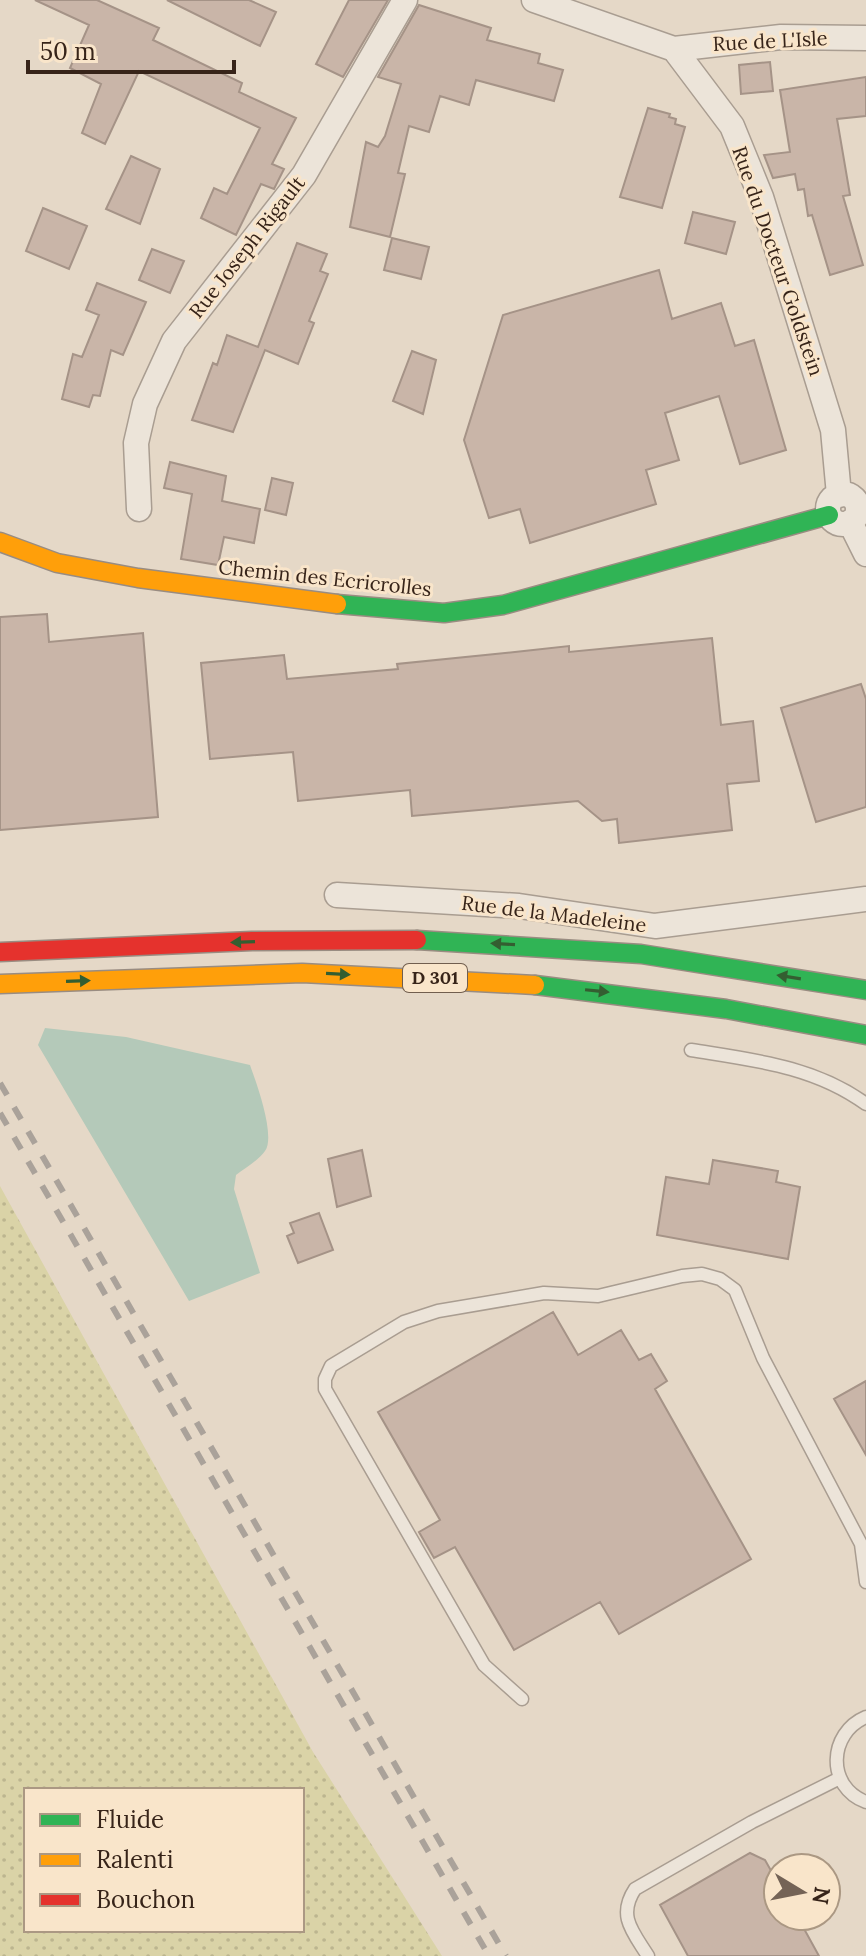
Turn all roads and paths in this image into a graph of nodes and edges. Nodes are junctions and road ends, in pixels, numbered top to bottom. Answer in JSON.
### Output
{"nodes":[{"id":1,"x":405,"y":0,"type":"edge"},
{"id":2,"x":534,"y":0,"type":"edge"},
{"id":3,"x":866,"y":38,"type":"edge"},
{"id":4,"x":674,"y":49,"type":"junction"},
{"id":5,"x":139,"y":509,"type":"dead end"},
{"id":6,"x":839,"y":511,"type":"junction"},
{"id":7,"x":0,"y":542,"type":"edge"},
{"id":8,"x":866,"y":554,"type":"edge"},
{"id":9,"x":337,"y":895,"type":"dead end"},
{"id":10,"x":866,"y":899,"type":"edge"},
{"id":11,"x":0,"y":952,"type":"edge"},
{"id":12,"x":0,"y":984,"type":"edge"},
{"id":13,"x":866,"y":990,"type":"edge"},
{"id":14,"x":866,"y":1035,"type":"edge"},
{"id":15,"x":691,"y":1050,"type":"dead end"},
{"id":16,"x":866,"y":1104,"type":"edge"},
{"id":17,"x":866,"y":1582,"type":"edge"},
{"id":18,"x":522,"y":1699,"type":"dead end"},
{"id":19,"x":866,"y":1717,"type":"edge"},
{"id":20,"x":840,"y":1778,"type":"junction"},
{"id":21,"x":866,"y":1802,"type":"edge"},
{"id":22,"x":648,"y":1956,"type":"edge"}],
"edges":[{"from":1,"to":5,"type":"street","name":"Rue Joseph Rigault"},
{"from":2,"to":4,"type":"street"},
{"from":3,"to":4,"type":"street","name":"Rue de L'Isle"},
{"from":4,"to":6,"type":"street","name":"Rue du Docteur Goldstein"},
{"from":6,"to":7,"type":"main road","name":"Chemin des Ecricrolles"},
{"from":6,"to":8,"type":"street","name":"Rue du Docteur Goldstein"},
{"from":9,"to":10,"type":"street","name":"Rue de la Madeleine"},
{"from":13,"to":11,"type":"main road","number":"D 301","one_way":true},
{"from":12,"to":14,"type":"main road","number":"D 301","one_way":true},
{"from":15,"to":16,"type":"lane"},
{"from":17,"to":18,"type":"lane"},
{"from":19,"to":20,"type":"lane"},
{"from":20,"to":21,"type":"lane"},
{"from":20,"to":22,"type":"lane"}]}
